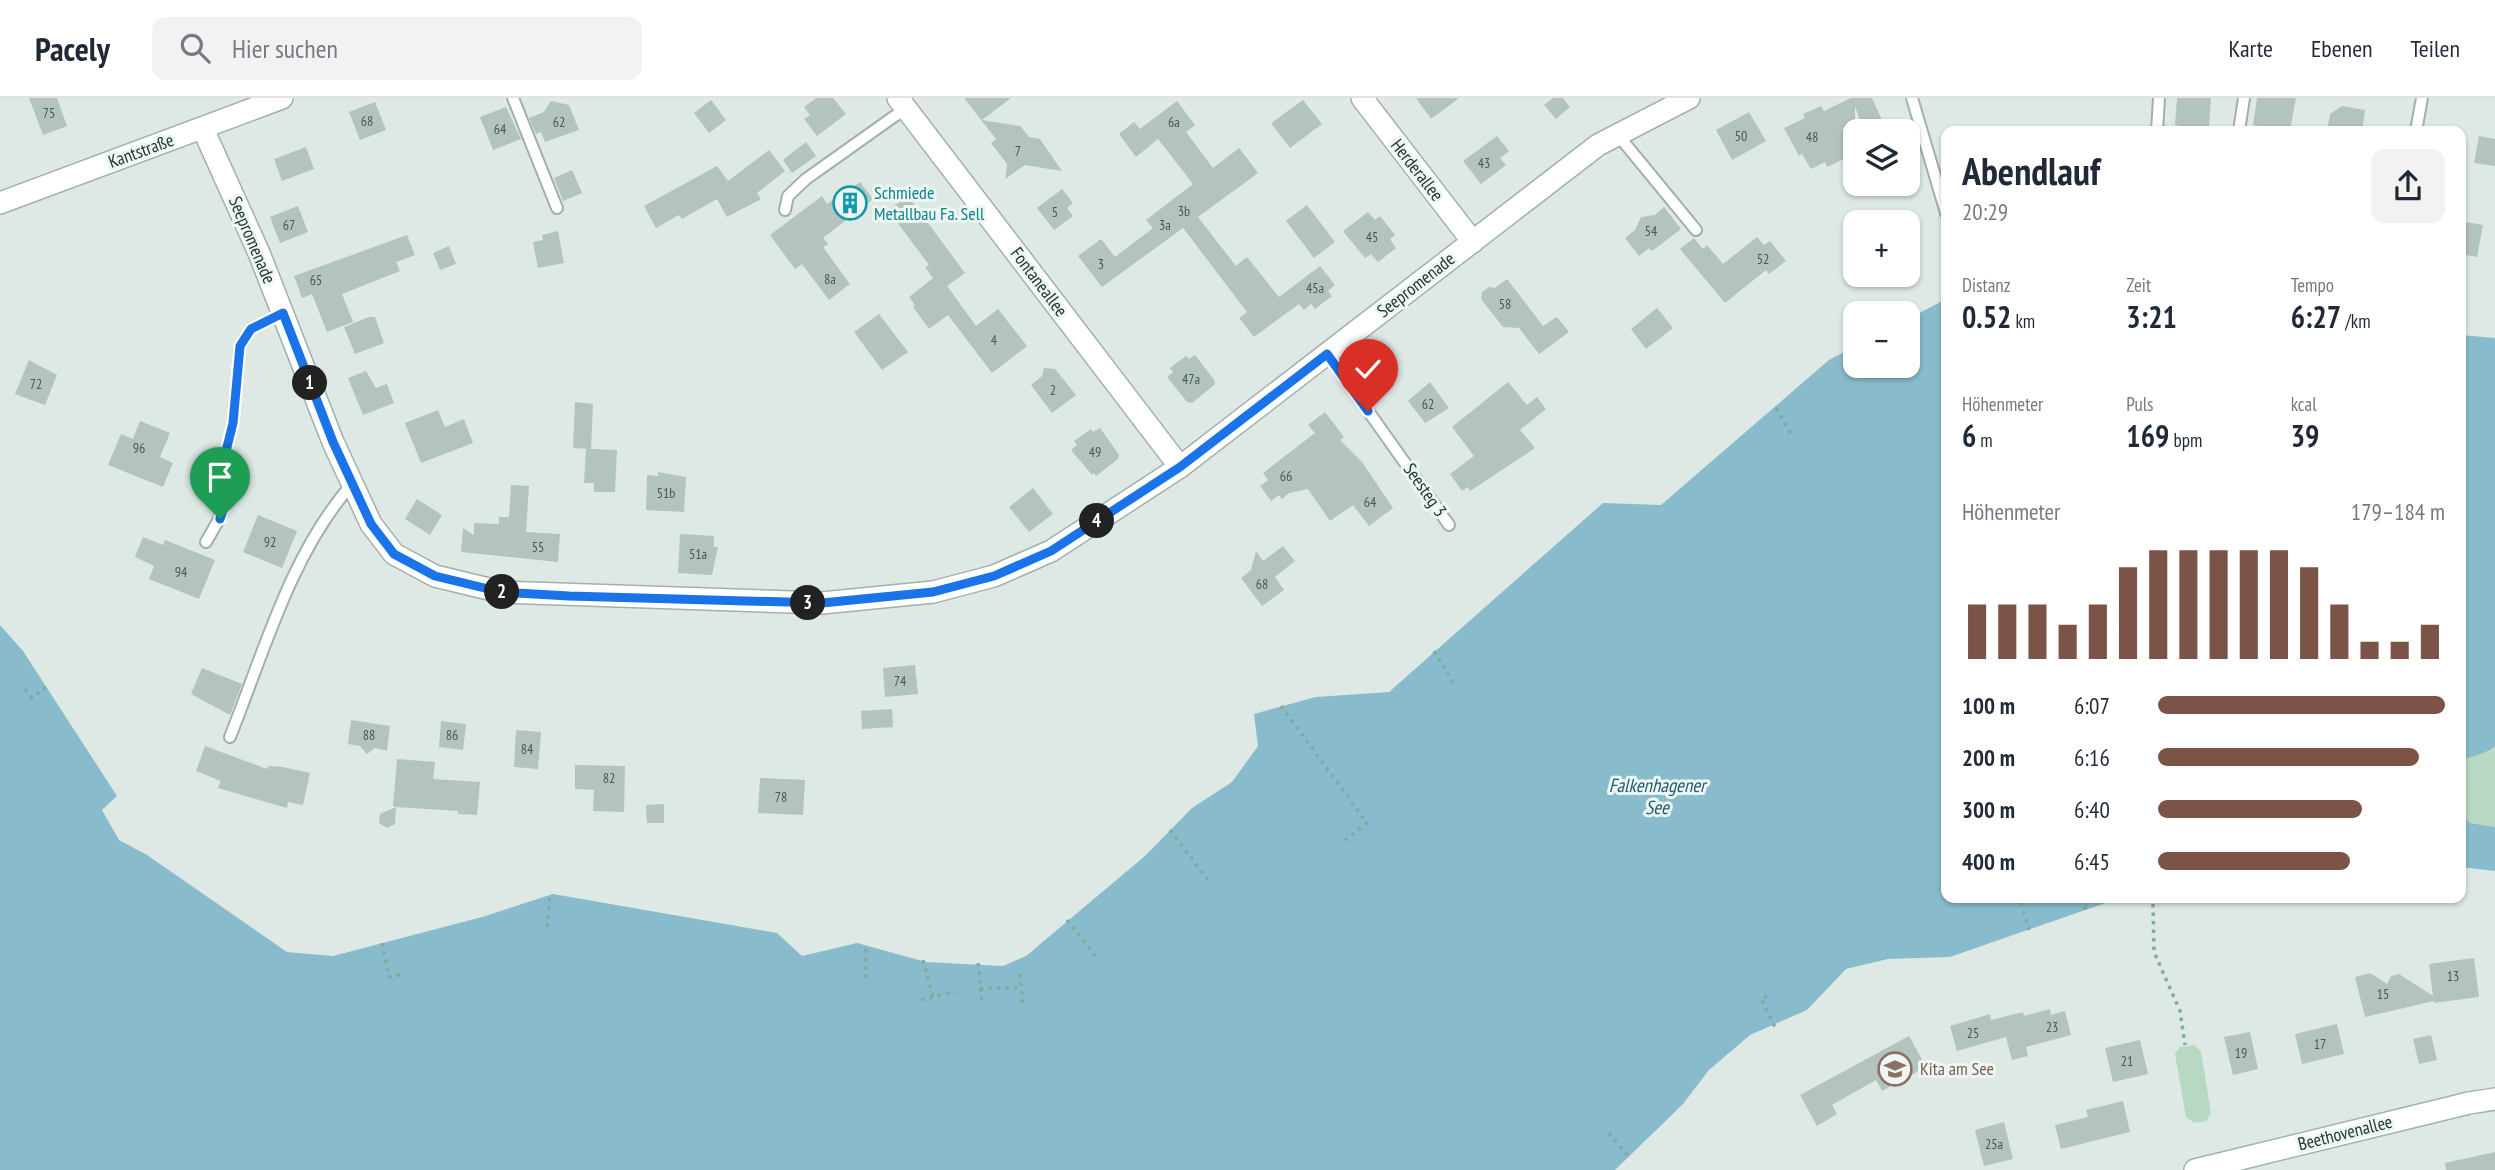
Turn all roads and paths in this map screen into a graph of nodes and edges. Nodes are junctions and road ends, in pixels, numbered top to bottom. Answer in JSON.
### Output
{"nodes":[{"id":1,"x":282,"y":98,"type":"edge"},
{"id":2,"x":513,"y":98,"type":"edge"},
{"id":3,"x":1362,"y":98,"type":"edge"},
{"id":4,"x":1689,"y":98,"type":"edge"},
{"id":5,"x":1912,"y":98,"type":"edge"},
{"id":6,"x":2159,"y":98,"type":"edge"},
{"id":7,"x":2244,"y":98,"type":"edge"},
{"id":8,"x":2422,"y":98,"type":"edge"},
{"id":9,"x":902,"y":103,"type":"edge"},
{"id":10,"x":2157,"y":126,"type":"edge"},
{"id":11,"x":2240,"y":126,"type":"edge"},
{"id":12,"x":2417,"y":126,"type":"edge"},
{"id":13,"x":203,"y":129,"type":"junction"},
{"id":14,"x":1618,"y":135,"type":"junction"},
{"id":15,"x":1941,"y":196,"type":"edge"},
{"id":16,"x":0,"y":203,"type":"edge"},
{"id":17,"x":557,"y":208,"type":"dead end"},
{"id":18,"x":785,"y":210,"type":"dead end"},
{"id":19,"x":1696,"y":230,"type":"dead end"},
{"id":20,"x":1473,"y":242,"type":"junction"},
{"id":21,"x":283,"y":313,"type":"junction"},
{"id":22,"x":1327,"y":354,"type":"junction"},
{"id":23,"x":1776,"y":408,"type":"dead end"},
{"id":24,"x":1791,"y":434,"type":"dead end"},
{"id":25,"x":1180,"y":467,"type":"junction"},
{"id":26,"x":352,"y":484,"type":"junction"},
{"id":27,"x":1449,"y":524,"type":"dead end"},
{"id":28,"x":206,"y":542,"type":"dead end"},
{"id":29,"x":1434,"y":651,"type":"dead end"},
{"id":30,"x":47,"y":686,"type":"dead end"},
{"id":31,"x":1455,"y":686,"type":"dead end"},
{"id":32,"x":25,"y":689,"type":"dead end"},
{"id":33,"x":1281,"y":706,"type":"dead end"},
{"id":34,"x":230,"y":737,"type":"dead end"},
{"id":35,"x":1170,"y":830,"type":"dead end"},
{"id":36,"x":1344,"y":841,"type":"dead end"},
{"id":37,"x":1211,"y":884,"type":"dead end"},
{"id":38,"x":550,"y":895,"type":"dead end"},
{"id":39,"x":2021,"y":903,"type":"dead end"},
{"id":40,"x":2084,"y":903,"type":"edge"},
{"id":41,"x":2153,"y":904,"type":"dead end"},
{"id":42,"x":2086,"y":909,"type":"dead end"},
{"id":43,"x":1067,"y":920,"type":"dead end"},
{"id":44,"x":547,"y":927,"type":"dead end"},
{"id":45,"x":2029,"y":930,"type":"dead end"},
{"id":46,"x":382,"y":943,"type":"dead end"},
{"id":47,"x":866,"y":946,"type":"dead end"},
{"id":48,"x":1096,"y":957,"type":"dead end"},
{"id":49,"x":923,"y":960,"type":"dead end"},
{"id":50,"x":978,"y":963,"type":"dead end"},
{"id":51,"x":1020,"y":974,"type":"dead end"},
{"id":52,"x":400,"y":975,"type":"dead end"},
{"id":53,"x":866,"y":978,"type":"dead end"},
{"id":54,"x":1022,"y":987,"type":"junction"},
{"id":55,"x":980,"y":989,"type":"junction"},
{"id":56,"x":956,"y":990,"type":"dead end"},
{"id":57,"x":1767,"y":996,"type":"dead end"},
{"id":58,"x":933,"y":997,"type":"junction"},
{"id":59,"x":921,"y":1000,"type":"dead end"},
{"id":60,"x":982,"y":1003,"type":"dead end"},
{"id":61,"x":1023,"y":1006,"type":"dead end"},
{"id":62,"x":1775,"y":1027,"type":"dead end"},
{"id":63,"x":2185,"y":1045,"type":"dead end"},
{"id":64,"x":2495,"y":1099,"type":"edge"},
{"id":65,"x":1609,"y":1133,"type":"dead end"},
{"id":66,"x":1629,"y":1157,"type":"dead end"},
{"id":67,"x":2207,"y":1169,"type":"edge"}],
"edges":[{"from":1,"to":13,"type":"street","name":"Kantstraße"},
{"from":2,"to":17,"type":"lane"},
{"from":3,"to":20,"type":"street","name":"Herderallee"},
{"from":4,"to":14,"type":"street","name":"Seepromenade"},
{"from":5,"to":15,"type":"lane"},
{"from":6,"to":10,"type":"lane"},
{"from":7,"to":11,"type":"lane"},
{"from":8,"to":12,"type":"lane"},
{"from":9,"to":18,"type":"lane"},
{"from":9,"to":25,"type":"street","name":"Fontaneallee"},
{"from":13,"to":16,"type":"street","name":"Kantstraße"},
{"from":13,"to":21,"type":"street","name":"Seepromenade"},
{"from":14,"to":19,"type":"lane"},
{"from":14,"to":20,"type":"street","name":"Seepromenade"},
{"from":20,"to":22,"type":"street","name":"Seepromenade"},
{"from":21,"to":26,"type":"street","name":"Seepromenade"},
{"from":21,"to":28,"type":"lane"},
{"from":22,"to":25,"type":"street","name":"Seepromenade"},
{"from":22,"to":27,"type":"lane","name":"Seesteg 3"},
{"from":23,"to":24,"type":"path"},
{"from":25,"to":26,"type":"street","name":"Seepromenade"},
{"from":26,"to":34,"type":"lane"},
{"from":29,"to":31,"type":"path"},
{"from":30,"to":32,"type":"path"},
{"from":33,"to":36,"type":"path"},
{"from":35,"to":37,"type":"path"},
{"from":38,"to":44,"type":"path"},
{"from":39,"to":45,"type":"path"},
{"from":40,"to":42,"type":"path"},
{"from":41,"to":63,"type":"path"},
{"from":43,"to":48,"type":"path"},
{"from":46,"to":52,"type":"path"},
{"from":47,"to":53,"type":"path"},
{"from":49,"to":58,"type":"path"},
{"from":50,"to":55,"type":"path"},
{"from":51,"to":54,"type":"path"},
{"from":54,"to":55,"type":"path"},
{"from":54,"to":61,"type":"path"},
{"from":55,"to":60,"type":"path"},
{"from":56,"to":58,"type":"path"},
{"from":57,"to":62,"type":"path"},
{"from":58,"to":59,"type":"path"},
{"from":64,"to":67,"type":"street","name":"Beethovenallee"},
{"from":65,"to":66,"type":"path"}]}
